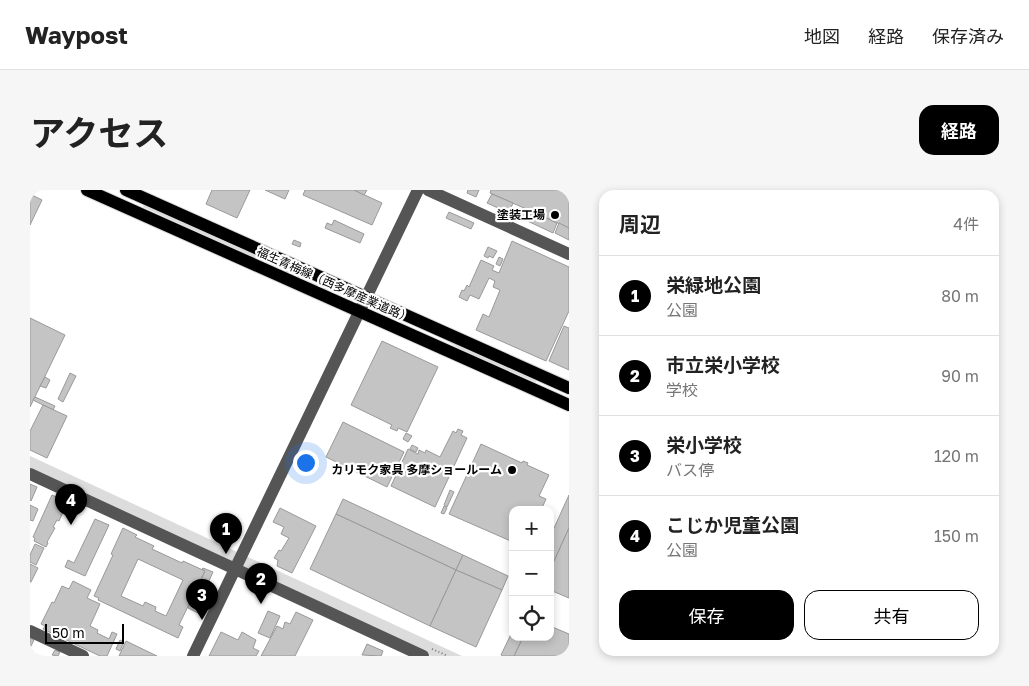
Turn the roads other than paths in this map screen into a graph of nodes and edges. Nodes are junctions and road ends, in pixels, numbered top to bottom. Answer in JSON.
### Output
{"nodes":[{"id":1,"x":88,"y":190,"type":"edge"},
{"id":2,"x":126,"y":190,"type":"edge"},
{"id":3,"x":418,"y":190,"type":"edge"},
{"id":4,"x":428,"y":190,"type":"edge"},
{"id":5,"x":569,"y":254,"type":"edge"},
{"id":6,"x":366,"y":297,"type":"junction"},
{"id":7,"x":360,"y":311,"type":"junction"},
{"id":8,"x":569,"y":388,"type":"edge"},
{"id":9,"x":569,"y":405,"type":"edge"},
{"id":10,"x":30,"y":474,"type":"edge"},
{"id":11,"x":235,"y":570,"type":"junction"},
{"id":12,"x":30,"y":632,"type":"edge"},
{"id":13,"x":83,"y":656,"type":"edge"},
{"id":14,"x":193,"y":656,"type":"edge"},
{"id":15,"x":423,"y":656,"type":"edge"}],
"edges":[{"from":1,"to":7,"type":"main road","name":"福生青梅線（西多摩産業道路）"},
{"from":2,"to":6,"type":"main road","name":"福生青梅線（西多摩産業道路）"},
{"from":3,"to":6,"type":"street"},
{"from":4,"to":5,"type":"street"},
{"from":6,"to":7,"type":"street"},
{"from":6,"to":8,"type":"main road","name":"福生青梅線（西多摩産業道路）"},
{"from":7,"to":9,"type":"main road","name":"福生青梅線（西多摩産業道路）"},
{"from":7,"to":11,"type":"street"},
{"from":10,"to":11,"type":"street"},
{"from":11,"to":14,"type":"street"},
{"from":11,"to":15,"type":"street"},
{"from":12,"to":13,"type":"street"}]}
